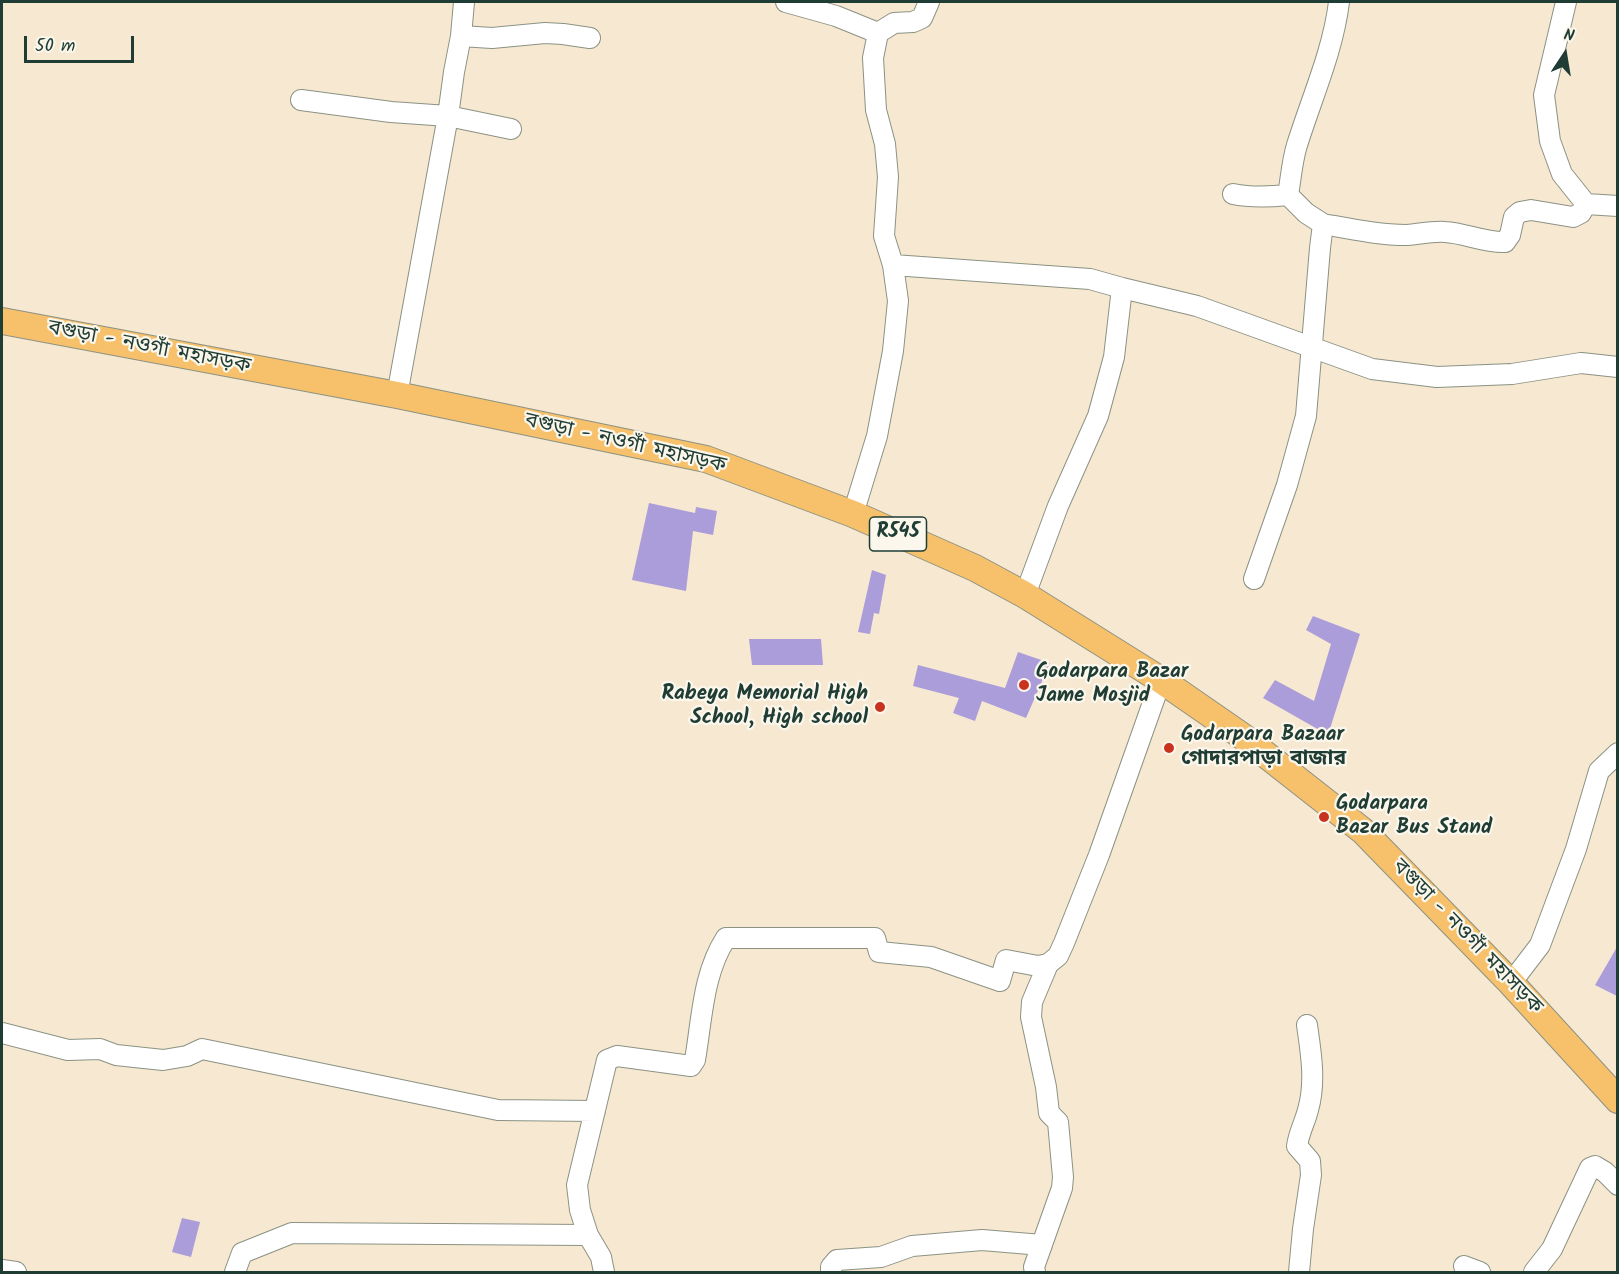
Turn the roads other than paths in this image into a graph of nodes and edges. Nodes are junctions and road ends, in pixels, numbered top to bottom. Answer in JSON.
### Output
{"nodes":[{"id":1,"x":464,"y":2,"type":"edge"},
{"id":2,"x":786,"y":2,"type":"edge"},
{"id":3,"x":929,"y":2,"type":"edge"},
{"id":4,"x":1340,"y":2,"type":"edge"},
{"id":5,"x":1566,"y":2,"type":"edge"},
{"id":6,"x":878,"y":33,"type":"junction"},
{"id":7,"x":462,"y":36,"type":"junction"},
{"id":8,"x":590,"y":38,"type":"dead end"},
{"id":9,"x":301,"y":100,"type":"dead end"},
{"id":10,"x":448,"y":116,"type":"junction"},
{"id":11,"x":511,"y":129,"type":"dead end"},
{"id":12,"x":1233,"y":194,"type":"dead end"},
{"id":13,"x":1288,"y":195,"type":"junction"},
{"id":14,"x":1586,"y":204,"type":"junction"},
{"id":15,"x":1617,"y":206,"type":"edge"},
{"id":16,"x":1323,"y":224,"type":"junction"},
{"id":17,"x":892,"y":265,"type":"junction"},
{"id":18,"x":1122,"y":288,"type":"junction"},
{"id":19,"x":2,"y":321,"type":"edge"},
{"id":20,"x":1311,"y":349,"type":"junction"},
{"id":21,"x":1617,"y":367,"type":"edge"},
{"id":22,"x":397,"y":395,"type":"junction"},
{"id":23,"x":853,"y":514,"type":"junction"},
{"id":24,"x":1254,"y":579,"type":"dead end"},
{"id":25,"x":1025,"y":595,"type":"junction"},
{"id":26,"x":1161,"y":680,"type":"junction"},
{"id":27,"x":1617,"y":753,"type":"edge"},
{"id":28,"x":1048,"y":964,"type":"junction"},
{"id":29,"x":1510,"y":983,"type":"junction"},
{"id":30,"x":1307,"y":1025,"type":"dead end"},
{"id":31,"x":2,"y":1033,"type":"edge"},
{"id":32,"x":1617,"y":1100,"type":"edge"},
{"id":33,"x":595,"y":1111,"type":"junction"},
{"id":34,"x":1617,"y":1185,"type":"edge"},
{"id":35,"x":588,"y":1235,"type":"junction"},
{"id":36,"x":1042,"y":1245,"type":"junction"},
{"id":37,"x":2,"y":1270,"type":"edge"},
{"id":38,"x":16,"y":1272,"type":"edge"},
{"id":39,"x":235,"y":1272,"type":"edge"},
{"id":40,"x":604,"y":1272,"type":"edge"},
{"id":41,"x":831,"y":1272,"type":"edge"},
{"id":42,"x":1035,"y":1272,"type":"edge"},
{"id":43,"x":1299,"y":1272,"type":"edge"},
{"id":44,"x":1534,"y":1272,"type":"edge"}],
"edges":[{"from":1,"to":7,"type":"street"},
{"from":2,"to":6,"type":"street"},
{"from":3,"to":6,"type":"street"},
{"from":4,"to":13,"type":"street"},
{"from":5,"to":14,"type":"street"},
{"from":6,"to":17,"type":"street"},
{"from":7,"to":8,"type":"street"},
{"from":7,"to":10,"type":"street"},
{"from":9,"to":10,"type":"street"},
{"from":10,"to":11,"type":"street"},
{"from":10,"to":22,"type":"street"},
{"from":12,"to":13,"type":"street"},
{"from":13,"to":16,"type":"street"},
{"from":14,"to":15,"type":"street"},
{"from":14,"to":16,"type":"street"},
{"from":16,"to":20,"type":"street"},
{"from":17,"to":18,"type":"street"},
{"from":17,"to":23,"type":"street"},
{"from":18,"to":20,"type":"street"},
{"from":18,"to":25,"type":"street"},
{"from":19,"to":22,"type":"main road","name":"বগুড়া - নওগাঁ মহাসড়ক","number":"R545"},
{"from":20,"to":21,"type":"street"},
{"from":20,"to":24,"type":"street"},
{"from":22,"to":23,"type":"main road","name":"বগুড়া - নওগাঁ মহাসড়ক","number":"R545"},
{"from":23,"to":25,"type":"main road","name":"বগুড়া - নওগাঁ মহাসড়ক","number":"R545"},
{"from":25,"to":26,"type":"main road","name":"বগুড়া - নওগাঁ মহাসড়ক","number":"R545"},
{"from":26,"to":28,"type":"street"},
{"from":26,"to":29,"type":"main road","name":"বগুড়া - নওগাঁ মহাসড়ক","number":"R545"},
{"from":27,"to":29,"type":"street"},
{"from":28,"to":33,"type":"street"},
{"from":28,"to":36,"type":"street"},
{"from":29,"to":32,"type":"main road","name":"বগুড়া - নওগাঁ মহাসড়ক","number":"R545"},
{"from":30,"to":43,"type":"street"},
{"from":31,"to":33,"type":"street"},
{"from":33,"to":35,"type":"street"},
{"from":34,"to":44,"type":"street"},
{"from":35,"to":39,"type":"street"},
{"from":35,"to":40,"type":"street"},
{"from":36,"to":41,"type":"street"},
{"from":36,"to":42,"type":"street"},
{"from":37,"to":38,"type":"street"}]}
